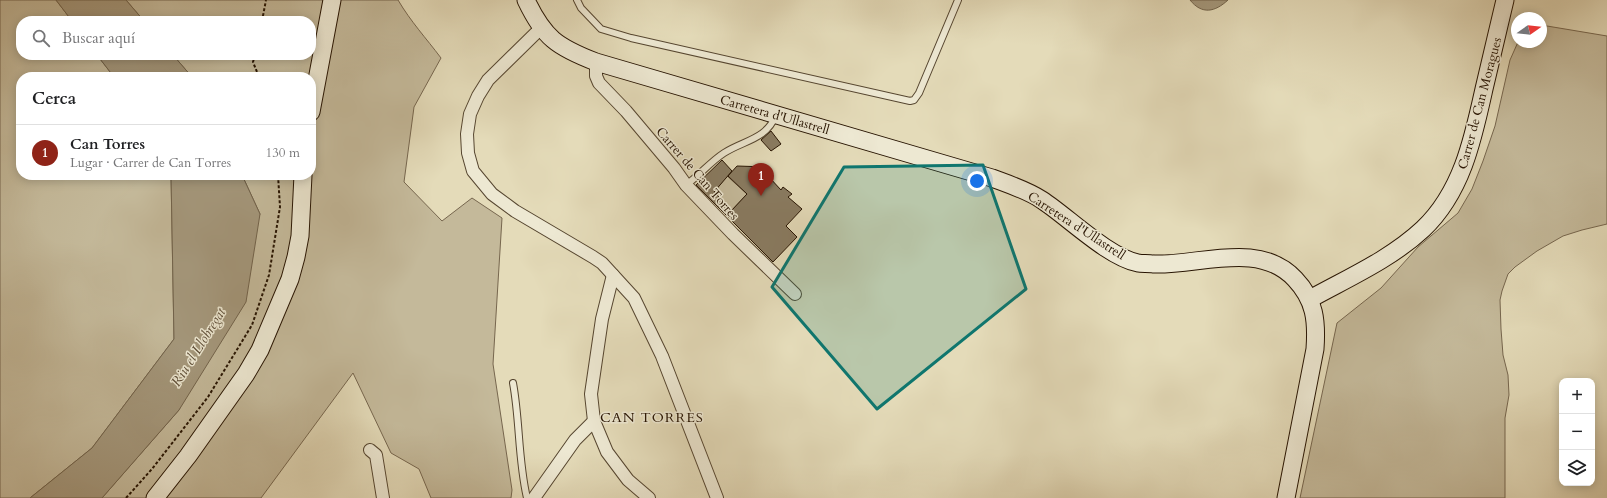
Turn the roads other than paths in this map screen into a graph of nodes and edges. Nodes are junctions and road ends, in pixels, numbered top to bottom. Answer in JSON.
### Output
{"nodes":[{"id":1,"x":332,"y":0,"type":"edge"},
{"id":2,"x":526,"y":0,"type":"edge"},
{"id":3,"x":577,"y":0,"type":"edge"},
{"id":4,"x":958,"y":0,"type":"edge"},
{"id":5,"x":1505,"y":0,"type":"edge"},
{"id":6,"x":541,"y":28,"type":"junction"},
{"id":7,"x":596,"y":62,"type":"junction"},
{"id":8,"x":316,"y":85,"type":"edge"},
{"id":9,"x":777,"y":115,"type":"junction"},
{"id":10,"x":303,"y":180,"type":"edge"},
{"id":11,"x":686,"y":184,"type":"junction"},
{"id":12,"x":613,"y":275,"type":"junction"},
{"id":13,"x":795,"y":294,"type":"dead end"},
{"id":14,"x":1310,"y":299,"type":"junction"},
{"id":15,"x":513,"y":383,"type":"dead end"},
{"id":16,"x":594,"y":421,"type":"junction"},
{"id":17,"x":370,"y":450,"type":"dead end"},
{"id":18,"x":155,"y":498,"type":"edge"},
{"id":19,"x":383,"y":498,"type":"edge"},
{"id":20,"x":527,"y":498,"type":"edge"},
{"id":21,"x":534,"y":498,"type":"edge"},
{"id":22,"x":649,"y":498,"type":"edge"},
{"id":23,"x":717,"y":498,"type":"edge"},
{"id":24,"x":1286,"y":498,"type":"edge"}],
"edges":[{"from":1,"to":8,"type":"street"},
{"from":2,"to":6,"type":"street","name":"Carretera d'Ullastrell"},
{"from":3,"to":4,"type":"lane"},
{"from":5,"to":14,"type":"street","name":"Carrer de Can Moragues"},
{"from":6,"to":7,"type":"street","name":"Carretera d'Ullastrell"},
{"from":6,"to":12,"type":"street"},
{"from":7,"to":9,"type":"street","name":"Carretera d'Ullastrell"},
{"from":7,"to":11,"type":"street","name":"Carrer de Can Torres"},
{"from":9,"to":11,"type":"lane"},
{"from":9,"to":14,"type":"street","name":"Carretera d'Ullastrell"},
{"from":10,"to":18,"type":"street"},
{"from":11,"to":13,"type":"street","name":"Carrer de Can Torres"},
{"from":12,"to":16,"type":"street"},
{"from":12,"to":23,"type":"street"},
{"from":14,"to":24,"type":"street","name":"Carretera d'Ullastrell"},
{"from":15,"to":20,"type":"lane"},
{"from":16,"to":21,"type":"street"},
{"from":16,"to":22,"type":"street"},
{"from":17,"to":19,"type":"street"}]}
